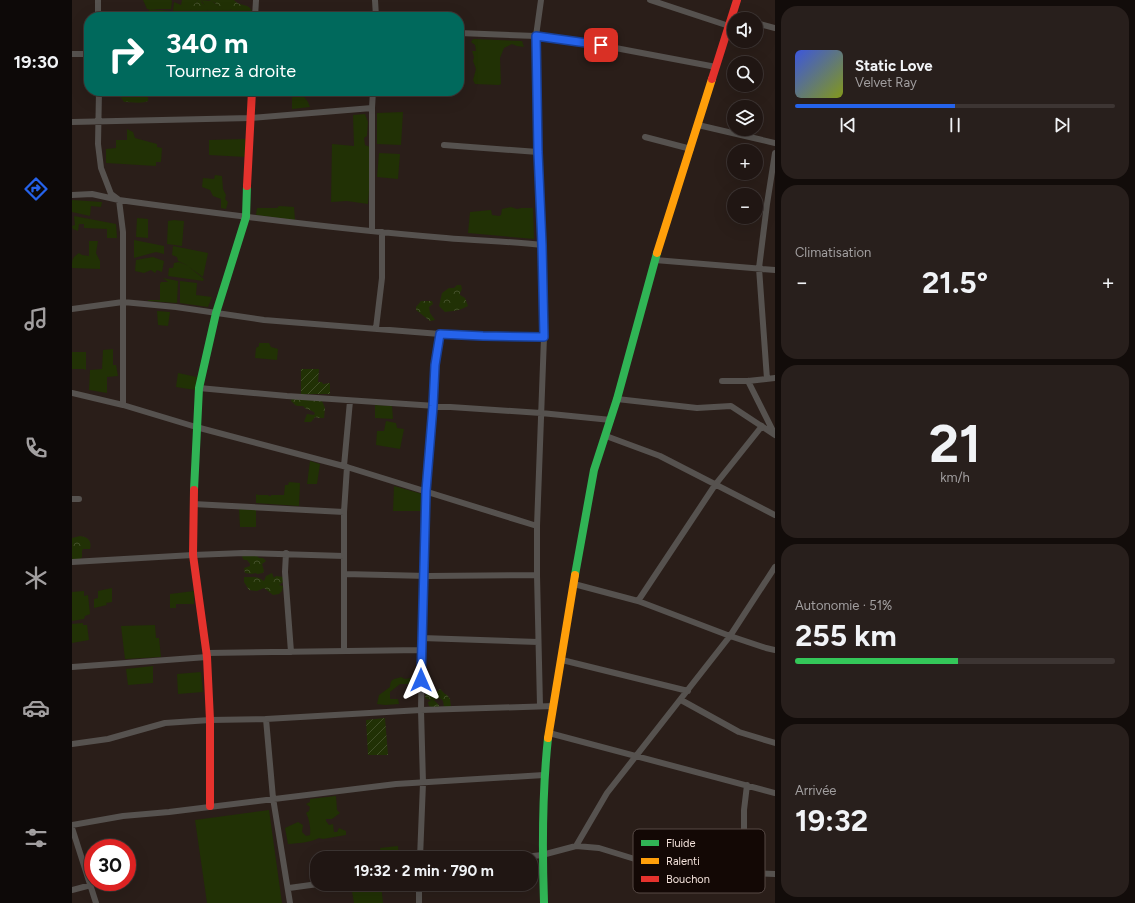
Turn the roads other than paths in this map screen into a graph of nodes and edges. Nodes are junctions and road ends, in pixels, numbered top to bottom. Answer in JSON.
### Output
{"nodes":[{"id":1,"x":98,"y":0,"type":"edge"},
{"id":2,"x":256,"y":0,"type":"edge"},
{"id":3,"x":375,"y":0,"type":"edge"},
{"id":4,"x":541,"y":0,"type":"edge"},
{"id":5,"x":650,"y":0,"type":"edge"},
{"id":6,"x":737,"y":0,"type":"edge"},
{"id":7,"x":98,"y":12,"type":"edge"},
{"id":8,"x":255,"y":12,"type":"edge"},
{"id":9,"x":376,"y":12,"type":"edge"},
{"id":10,"x":736,"y":12,"type":"edge"},
{"id":11,"x":727,"y":25,"type":"edge"},
{"id":12,"x":763,"y":25,"type":"edge"},
{"id":13,"x":775,"y":28,"type":"edge"},
{"id":14,"x":727,"y":32,"type":"edge"},
{"id":15,"x":464,"y":33,"type":"edge"},
{"id":16,"x":536,"y":36,"type":"junction"},
{"id":17,"x":72,"y":54,"type":"edge"},
{"id":18,"x":84,"y":54,"type":"edge"},
{"id":19,"x":716,"y":67,"type":"junction"},
{"id":20,"x":99,"y":96,"type":"edge"},
{"id":21,"x":252,"y":96,"type":"edge"},
{"id":22,"x":373,"y":96,"type":"edge"},
{"id":23,"x":372,"y":108,"type":"junction"},
{"id":24,"x":251,"y":118,"type":"junction"},
{"id":25,"x":99,"y":121,"type":"junction"},
{"id":26,"x":72,"y":122,"type":"edge"},
{"id":27,"x":698,"y":125,"type":"junction"},
{"id":28,"x":645,"y":138,"type":"dead end"},
{"id":29,"x":775,"y":143,"type":"edge"},
{"id":30,"x":444,"y":145,"type":"dead end"},
{"id":31,"x":691,"y":149,"type":"junction"},
{"id":32,"x":538,"y":152,"type":"junction"},
{"id":33,"x":775,"y":153,"type":"edge"},
{"id":34,"x":72,"y":195,"type":"edge"},
{"id":35,"x":119,"y":200,"type":"junction"},
{"id":36,"x":246,"y":217,"type":"junction"},
{"id":37,"x":372,"y":231,"type":"junction"},
{"id":38,"x":382,"y":232,"type":"junction"},
{"id":39,"x":542,"y":245,"type":"junction"},
{"id":40,"x":655,"y":260,"type":"junction"},
{"id":41,"x":759,"y":268,"type":"junction"},
{"id":42,"x":775,"y":270,"type":"edge"},
{"id":43,"x":123,"y":302,"type":"junction"},
{"id":44,"x":72,"y":309,"type":"edge"},
{"id":45,"x":216,"y":313,"type":"junction"},
{"id":46,"x":376,"y":328,"type":"junction"},
{"id":47,"x":440,"y":334,"type":"junction"},
{"id":48,"x":544,"y":337,"type":"junction"},
{"id":49,"x":775,"y":378,"type":"edge"},
{"id":50,"x":767,"y":379,"type":"junction"},
{"id":51,"x":722,"y":381,"type":"dead end"},
{"id":52,"x":748,"y":381,"type":"junction"},
{"id":53,"x":199,"y":388,"type":"junction"},
{"id":54,"x":72,"y":393,"type":"edge"},
{"id":55,"x":617,"y":399,"type":"junction"},
{"id":56,"x":350,"y":401,"type":"junction"},
{"id":57,"x":123,"y":405,"type":"junction"},
{"id":58,"x":433,"y":406,"type":"junction"},
{"id":59,"x":540,"y":413,"type":"junction"},
{"id":60,"x":611,"y":420,"type":"junction"},
{"id":61,"x":762,"y":426,"type":"junction"},
{"id":62,"x":196,"y":427,"type":"junction"},
{"id":63,"x":775,"y":435,"type":"edge"},
{"id":64,"x":606,"y":436,"type":"junction"},
{"id":65,"x":345,"y":466,"type":"junction"},
{"id":66,"x":715,"y":485,"type":"junction"},
{"id":67,"x":426,"y":491,"type":"junction"},
{"id":68,"x":72,"y":499,"type":"edge"},
{"id":69,"x":79,"y":499,"type":"dead end"},
{"id":70,"x":193,"y":504,"type":"junction"},
{"id":71,"x":344,"y":512,"type":"junction"},
{"id":72,"x":775,"y":515,"type":"edge"},
{"id":73,"x":537,"y":526,"type":"junction"},
{"id":74,"x":286,"y":553,"type":"junction"},
{"id":75,"x":193,"y":555,"type":"junction"},
{"id":76,"x":344,"y":556,"type":"junction"},
{"id":77,"x":72,"y":562,"type":"edge"},
{"id":78,"x":775,"y":568,"type":"edge"},
{"id":79,"x":344,"y":574,"type":"junction"},
{"id":80,"x":537,"y":575,"type":"junction"},
{"id":81,"x":424,"y":576,"type":"junction"},
{"id":82,"x":574,"y":584,"type":"junction"},
{"id":83,"x":638,"y":601,"type":"junction"},
{"id":84,"x":730,"y":636,"type":"junction"},
{"id":85,"x":422,"y":638,"type":"junction"},
{"id":86,"x":538,"y":642,"type":"junction"},
{"id":87,"x":344,"y":650,"type":"junction"},
{"id":88,"x":422,"y":650,"type":"junction"},
{"id":89,"x":775,"y":650,"type":"edge"},
{"id":90,"x":291,"y":652,"type":"junction"},
{"id":91,"x":207,"y":655,"type":"junction"},
{"id":92,"x":562,"y":660,"type":"junction"},
{"id":93,"x":72,"y":667,"type":"edge"},
{"id":94,"x":688,"y":691,"type":"junction"},
{"id":95,"x":681,"y":700,"type":"junction"},
{"id":96,"x":540,"y":706,"type":"junction"},
{"id":97,"x":554,"y":706,"type":"junction"},
{"id":98,"x":421,"y":710,"type":"junction"},
{"id":99,"x":266,"y":719,"type":"junction"},
{"id":100,"x":210,"y":720,"type":"junction"},
{"id":101,"x":549,"y":734,"type":"junction"},
{"id":102,"x":775,"y":743,"type":"edge"},
{"id":103,"x":72,"y":744,"type":"edge"},
{"id":104,"x":635,"y":756,"type":"junction"},
{"id":105,"x":544,"y":775,"type":"junction"},
{"id":106,"x":423,"y":783,"type":"junction"},
{"id":107,"x":746,"y":785,"type":"junction"},
{"id":108,"x":775,"y":792,"type":"edge"},
{"id":109,"x":273,"y":798,"type":"junction"},
{"id":110,"x":210,"y":806,"type":"junction"},
{"id":111,"x":72,"y":827,"type":"edge"},
{"id":112,"x":744,"y":829,"type":"edge"},
{"id":113,"x":576,"y":846,"type":"junction"},
{"id":114,"x":420,"y":851,"type":"edge"},
{"id":115,"x":538,"y":855,"type":"edge"},
{"id":116,"x":542,"y":855,"type":"junction"},
{"id":117,"x":633,"y":858,"type":"edge"},
{"id":118,"x":84,"y":864,"type":"edge"},
{"id":119,"x":310,"y":885,"type":"edge"},
{"id":120,"x":84,"y":887,"type":"edge"},
{"id":121,"x":289,"y":888,"type":"junction"},
{"id":122,"x":72,"y":890,"type":"edge"},
{"id":123,"x":93,"y":891,"type":"edge"},
{"id":124,"x":419,"y":891,"type":"edge"},
{"id":125,"x":96,"y":903,"type":"edge"},
{"id":126,"x":290,"y":903,"type":"edge"},
{"id":127,"x":419,"y":903,"type":"edge"},
{"id":128,"x":544,"y":903,"type":"edge"}],
"edges":[{"from":1,"to":7,"type":"street"},
{"from":2,"to":8,"type":"street"},
{"from":3,"to":9,"type":"street"},
{"from":4,"to":16,"type":"street"},
{"from":5,"to":11,"type":"street"},
{"from":6,"to":10,"type":"street"},
{"from":12,"to":13,"type":"street"},
{"from":14,"to":19,"type":"street"},
{"from":15,"to":16,"type":"street"},
{"from":16,"to":19,"type":"street"},
{"from":16,"to":32,"type":"street"},
{"from":17,"to":18,"type":"street"},
{"from":19,"to":27,"type":"street"},
{"from":20,"to":25,"type":"street"},
{"from":21,"to":24,"type":"street"},
{"from":22,"to":23,"type":"street"},
{"from":23,"to":24,"type":"street"},
{"from":23,"to":37,"type":"street"},
{"from":24,"to":25,"type":"street"},
{"from":24,"to":36,"type":"street"},
{"from":25,"to":26,"type":"street"},
{"from":25,"to":35,"type":"street"},
{"from":27,"to":29,"type":"street"},
{"from":27,"to":31,"type":"street"},
{"from":28,"to":31,"type":"street"},
{"from":30,"to":32,"type":"street"},
{"from":31,"to":40,"type":"street"},
{"from":32,"to":39,"type":"street"},
{"from":33,"to":41,"type":"street"},
{"from":34,"to":35,"type":"street"},
{"from":35,"to":36,"type":"street"},
{"from":35,"to":43,"type":"street"},
{"from":36,"to":37,"type":"street"},
{"from":36,"to":45,"type":"street"},
{"from":37,"to":38,"type":"street"},
{"from":38,"to":39,"type":"street"},
{"from":38,"to":46,"type":"street"},
{"from":39,"to":48,"type":"street"},
{"from":40,"to":41,"type":"street"},
{"from":40,"to":55,"type":"street"},
{"from":41,"to":42,"type":"street"},
{"from":41,"to":50,"type":"street"},
{"from":43,"to":44,"type":"street"},
{"from":43,"to":45,"type":"street"},
{"from":43,"to":57,"type":"street"},
{"from":45,"to":46,"type":"street"},
{"from":45,"to":53,"type":"street"},
{"from":46,"to":47,"type":"street"},
{"from":47,"to":48,"type":"street"},
{"from":47,"to":58,"type":"street"},
{"from":48,"to":59,"type":"street"},
{"from":49,"to":50,"type":"street"},
{"from":50,"to":52,"type":"street"},
{"from":51,"to":52,"type":"street"},
{"from":52,"to":63,"type":"street"},
{"from":53,"to":56,"type":"street"},
{"from":53,"to":62,"type":"street"},
{"from":54,"to":57,"type":"street"},
{"from":55,"to":60,"type":"street"},
{"from":55,"to":61,"type":"street"},
{"from":56,"to":58,"type":"street"},
{"from":56,"to":65,"type":"street"},
{"from":57,"to":62,"type":"street"},
{"from":58,"to":59,"type":"street"},
{"from":58,"to":67,"type":"street"},
{"from":59,"to":60,"type":"street"},
{"from":59,"to":73,"type":"street"},
{"from":60,"to":64,"type":"street"},
{"from":61,"to":63,"type":"street"},
{"from":61,"to":66,"type":"street"},
{"from":62,"to":65,"type":"street"},
{"from":62,"to":70,"type":"street"},
{"from":64,"to":66,"type":"street"},
{"from":64,"to":82,"type":"street"},
{"from":65,"to":67,"type":"street"},
{"from":65,"to":71,"type":"street"},
{"from":66,"to":72,"type":"street"},
{"from":66,"to":83,"type":"street"},
{"from":67,"to":73,"type":"street"},
{"from":67,"to":81,"type":"street"},
{"from":68,"to":69,"type":"street"},
{"from":70,"to":71,"type":"street"},
{"from":70,"to":75,"type":"street"},
{"from":71,"to":76,"type":"street"},
{"from":73,"to":80,"type":"street"},
{"from":74,"to":75,"type":"street"},
{"from":74,"to":76,"type":"street"},
{"from":74,"to":90,"type":"street"},
{"from":75,"to":77,"type":"street"},
{"from":75,"to":91,"type":"street"},
{"from":76,"to":79,"type":"street"},
{"from":78,"to":84,"type":"street"},
{"from":79,"to":81,"type":"street"},
{"from":79,"to":87,"type":"street"},
{"from":80,"to":81,"type":"street"},
{"from":80,"to":86,"type":"street"},
{"from":81,"to":85,"type":"street"},
{"from":82,"to":83,"type":"street"},
{"from":82,"to":92,"type":"street"},
{"from":83,"to":84,"type":"street"},
{"from":84,"to":89,"type":"street"},
{"from":84,"to":94,"type":"street"},
{"from":85,"to":86,"type":"street"},
{"from":85,"to":88,"type":"street"},
{"from":86,"to":96,"type":"street"},
{"from":87,"to":88,"type":"street"},
{"from":87,"to":90,"type":"street"},
{"from":88,"to":98,"type":"street"},
{"from":90,"to":91,"type":"street"},
{"from":91,"to":93,"type":"street"},
{"from":91,"to":100,"type":"street"},
{"from":92,"to":94,"type":"street"},
{"from":92,"to":97,"type":"street"},
{"from":94,"to":95,"type":"street"},
{"from":95,"to":102,"type":"street"},
{"from":95,"to":104,"type":"street"},
{"from":96,"to":97,"type":"street"},
{"from":96,"to":98,"type":"street"},
{"from":97,"to":101,"type":"street"},
{"from":98,"to":99,"type":"street"},
{"from":98,"to":106,"type":"street"},
{"from":99,"to":100,"type":"street"},
{"from":99,"to":109,"type":"street"},
{"from":100,"to":103,"type":"street"},
{"from":100,"to":110,"type":"street"},
{"from":101,"to":104,"type":"street"},
{"from":101,"to":105,"type":"street"},
{"from":104,"to":107,"type":"street"},
{"from":104,"to":113,"type":"street"},
{"from":105,"to":106,"type":"street"},
{"from":105,"to":116,"type":"street"},
{"from":106,"to":109,"type":"street"},
{"from":106,"to":114,"type":"street"},
{"from":107,"to":108,"type":"street"},
{"from":107,"to":112,"type":"street"},
{"from":109,"to":110,"type":"street"},
{"from":109,"to":121,"type":"street"},
{"from":110,"to":111,"type":"street"},
{"from":111,"to":118,"type":"street"},
{"from":113,"to":116,"type":"street"},
{"from":113,"to":117,"type":"street"},
{"from":115,"to":116,"type":"street"},
{"from":116,"to":128,"type":"street"},
{"from":119,"to":121,"type":"street"},
{"from":120,"to":122,"type":"street"},
{"from":121,"to":126,"type":"street"},
{"from":123,"to":125,"type":"street"},
{"from":124,"to":127,"type":"street"}]}
